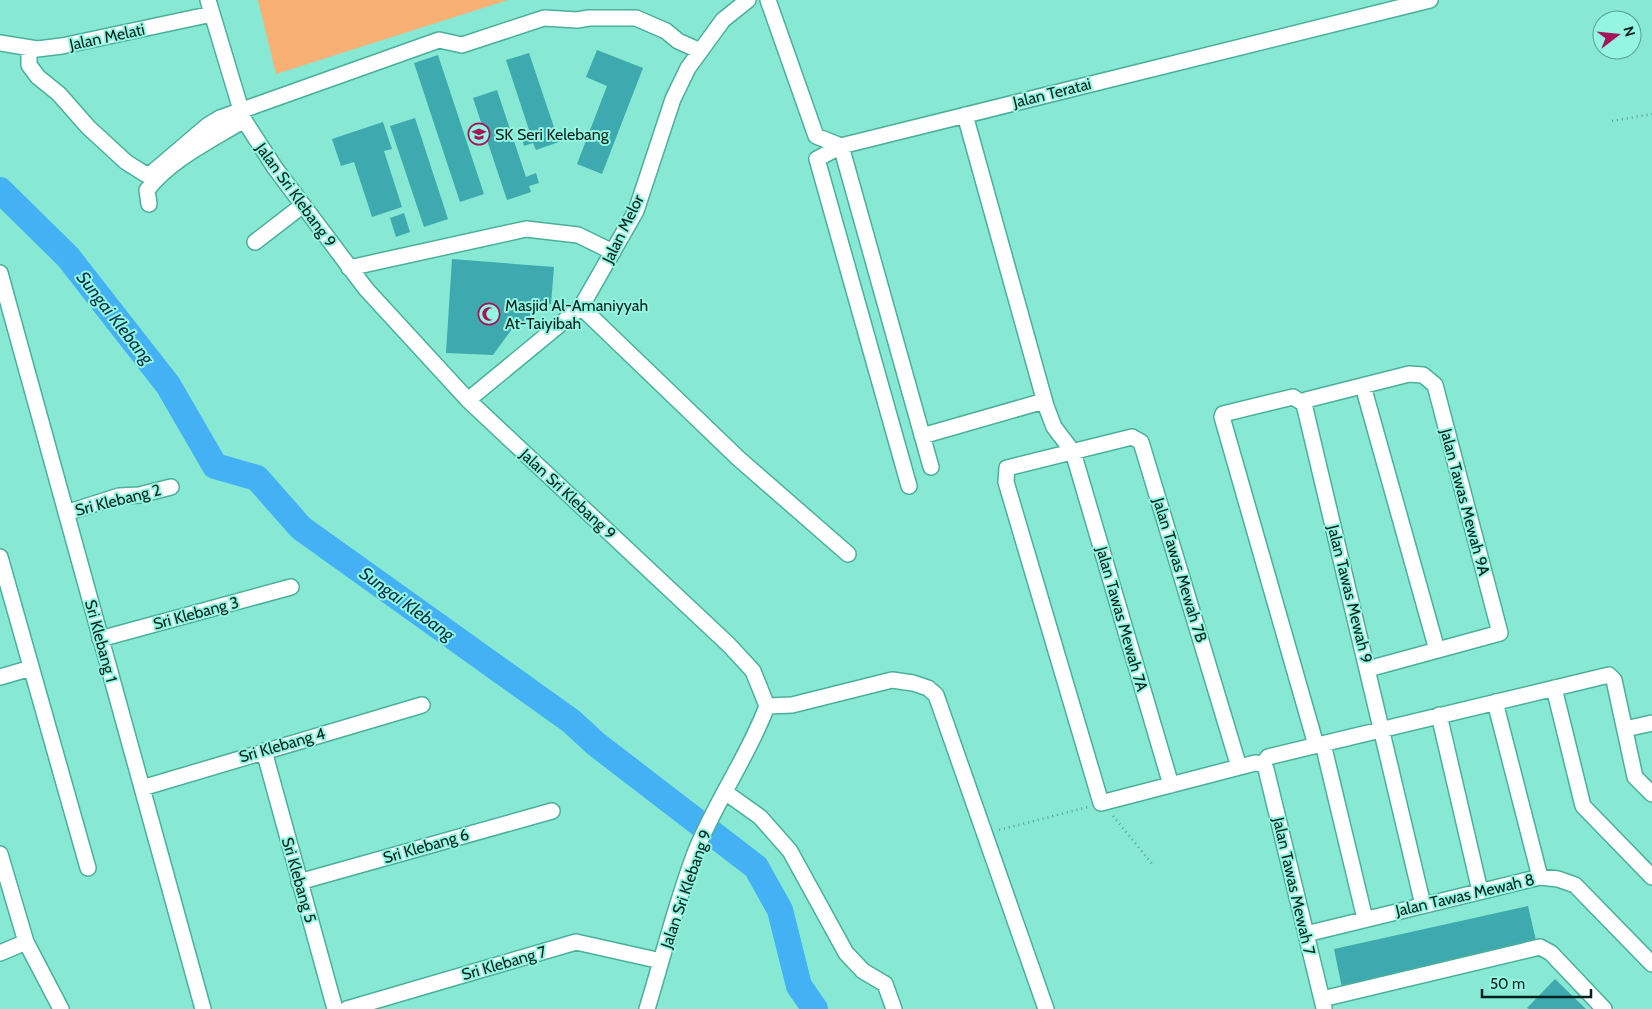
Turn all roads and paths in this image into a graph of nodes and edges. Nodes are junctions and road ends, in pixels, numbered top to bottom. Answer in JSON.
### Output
{"nodes":[{"id":1,"x":748,"y":0,"type":"edge"},
{"id":2,"x":768,"y":0,"type":"edge"},
{"id":3,"x":1423,"y":1,"type":"edge"},
{"id":4,"x":210,"y":7,"type":"edge"},
{"id":5,"x":0,"y":43,"type":"edge"},
{"id":6,"x":29,"y":48,"type":"junction"},
{"id":7,"x":698,"y":50,"type":"junction"},
{"id":8,"x":1652,"y":114,"type":"edge"},
{"id":9,"x":242,"y":115,"type":"junction"},
{"id":10,"x":965,"y":115,"type":"junction"},
{"id":11,"x":1612,"y":120,"type":"dead end"},
{"id":12,"x":841,"y":146,"type":"junction"},
{"id":13,"x":150,"y":204,"type":"dead end"},
{"id":14,"x":303,"y":205,"type":"junction"},
{"id":15,"x":255,"y":242,"type":"dead end"},
{"id":16,"x":613,"y":252,"type":"junction"},
{"id":17,"x":349,"y":268,"type":"junction"},
{"id":18,"x":0,"y":274,"type":"edge"},
{"id":19,"x":582,"y":307,"type":"junction"},
{"id":20,"x":1363,"y":386,"type":"junction"},
{"id":21,"x":468,"y":400,"type":"junction"},
{"id":22,"x":1044,"y":401,"type":"junction"},
{"id":23,"x":1304,"y":404,"type":"junction"},
{"id":24,"x":922,"y":436,"type":"junction"},
{"id":25,"x":1073,"y":452,"type":"junction"},
{"id":26,"x":931,"y":466,"type":"dead end"},
{"id":27,"x":908,"y":486,"type":"dead end"},
{"id":28,"x":171,"y":487,"type":"dead end"},
{"id":29,"x":66,"y":513,"type":"junction"},
{"id":30,"x":848,"y":554,"type":"dead end"},
{"id":31,"x":0,"y":557,"type":"edge"},
{"id":32,"x":292,"y":587,"type":"dead end"},
{"id":33,"x":100,"y":639,"type":"junction"},
{"id":34,"x":1437,"y":650,"type":"junction"},
{"id":35,"x":31,"y":668,"type":"junction"},
{"id":36,"x":1368,"y":669,"type":"junction"},
{"id":37,"x":0,"y":677,"type":"edge"},
{"id":38,"x":1554,"y":688,"type":"junction"},
{"id":39,"x":1495,"y":702,"type":"junction"},
{"id":40,"x":422,"y":705,"type":"dead end"},
{"id":41,"x":767,"y":706,"type":"junction"},
{"id":42,"x":1439,"y":716,"type":"junction"},
{"id":43,"x":1652,"y":723,"type":"edge"},
{"id":44,"x":1625,"y":729,"type":"junction"},
{"id":45,"x":1382,"y":730,"type":"junction"},
{"id":46,"x":1320,"y":745,"type":"junction"},
{"id":47,"x":264,"y":750,"type":"junction"},
{"id":48,"x":1263,"y":764,"type":"junction"},
{"id":49,"x":1240,"y":767,"type":"junction"},
{"id":50,"x":1171,"y":785,"type":"junction"},
{"id":51,"x":142,"y":788,"type":"junction"},
{"id":52,"x":725,"y":792,"type":"junction"},
{"id":53,"x":1652,"y":794,"type":"edge"},
{"id":54,"x":1102,"y":803,"type":"junction"},
{"id":55,"x":552,"y":811,"type":"dead end"},
{"id":56,"x":983,"y":834,"type":"junction"},
{"id":57,"x":0,"y":854,"type":"edge"},
{"id":58,"x":1153,"y":865,"type":"dead end"},
{"id":59,"x":88,"y":868,"type":"dead end"},
{"id":60,"x":1540,"y":877,"type":"junction"},
{"id":61,"x":1652,"y":877,"type":"edge"},
{"id":62,"x":300,"y":882,"type":"junction"},
{"id":63,"x":1480,"y":891,"type":"junction"},
{"id":64,"x":1423,"y":905,"type":"junction"},
{"id":65,"x":1365,"y":919,"type":"junction"},
{"id":66,"x":1306,"y":934,"type":"junction"},
{"id":67,"x":26,"y":942,"type":"junction"},
{"id":68,"x":0,"y":952,"type":"edge"},
{"id":69,"x":662,"y":961,"type":"junction"},
{"id":70,"x":1652,"y":964,"type":"edge"},
{"id":71,"x":1323,"y":1004,"type":"edge"},
{"id":72,"x":61,"y":1009,"type":"edge"},
{"id":73,"x":203,"y":1009,"type":"edge"},
{"id":74,"x":335,"y":1009,"type":"edge"},
{"id":75,"x":347,"y":1009,"type":"edge"},
{"id":76,"x":649,"y":1009,"type":"edge"},
{"id":77,"x":894,"y":1009,"type":"edge"},
{"id":78,"x":1046,"y":1009,"type":"edge"},
{"id":79,"x":1604,"y":1009,"type":"edge"}],
"edges":[{"from":1,"to":7,"type":"street","name":"Jalan Melor"},
{"from":2,"to":12,"type":"street"},
{"from":3,"to":10,"type":"street","name":"Jalan Teratai"},
{"from":4,"to":6,"type":"street","name":"Jalan Melati"},
{"from":4,"to":9,"type":"street","name":"Jalan Sri Klebang 9"},
{"from":5,"to":6,"type":"street","name":"Jalan Melati"},
{"from":6,"to":9,"type":"street"},
{"from":7,"to":9,"type":"street"},
{"from":7,"to":16,"type":"street","name":"Jalan Melor"},
{"from":8,"to":11,"type":"path"},
{"from":9,"to":13,"type":"street"},
{"from":9,"to":14,"type":"street","name":"Jalan Sri Klebang 9"},
{"from":10,"to":12,"type":"street","name":"Jalan Teratai"},
{"from":10,"to":22,"type":"street"},
{"from":12,"to":24,"type":"street"},
{"from":12,"to":27,"type":"street","name":"Jalan Teratai"},
{"from":14,"to":15,"type":"street"},
{"from":14,"to":17,"type":"street","name":"Jalan Sri Klebang 9"},
{"from":16,"to":17,"type":"street"},
{"from":16,"to":19,"type":"street","name":"Jalan Melor"},
{"from":17,"to":21,"type":"street","name":"Jalan Sri Klebang 9"},
{"from":18,"to":29,"type":"street","name":"Sri Klebang 1"},
{"from":19,"to":21,"type":"street","name":"Jalan Melor"},
{"from":19,"to":30,"type":"street"},
{"from":20,"to":23,"type":"street"},
{"from":20,"to":34,"type":"street"},
{"from":20,"to":34,"type":"street","name":"Jalan Tawas Mewah 9A"},
{"from":21,"to":41,"type":"street","name":"Jalan Sri Klebang 9"},
{"from":22,"to":24,"type":"street"},
{"from":22,"to":25,"type":"street"},
{"from":23,"to":36,"type":"street","name":"Jalan Tawas Mewah 9"},
{"from":23,"to":46,"type":"street"},
{"from":24,"to":26,"type":"street"},
{"from":25,"to":49,"type":"street","name":"Jalan Tawas Mewah 7B"},
{"from":25,"to":50,"type":"street","name":"Jalan Tawas Mewah 7A"},
{"from":25,"to":54,"type":"street","name":"Jalan Tawas Mewah 7B"},
{"from":28,"to":29,"type":"street","name":"Sri Klebang 2"},
{"from":29,"to":33,"type":"street","name":"Sri Klebang 1"},
{"from":31,"to":35,"type":"street"},
{"from":32,"to":33,"type":"street","name":"Sri Klebang 3"},
{"from":33,"to":51,"type":"street","name":"Sri Klebang 1"},
{"from":34,"to":36,"type":"street"},
{"from":35,"to":37,"type":"street"},
{"from":35,"to":59,"type":"street"},
{"from":36,"to":45,"type":"street","name":"Jalan Tawas Mewah 9"},
{"from":38,"to":39,"type":"street"},
{"from":38,"to":44,"type":"street"},
{"from":38,"to":61,"type":"street"},
{"from":39,"to":42,"type":"street"},
{"from":39,"to":60,"type":"street"},
{"from":40,"to":47,"type":"street","name":"Sri Klebang 4"},
{"from":41,"to":52,"type":"street","name":"Jalan Sri Klebang 9"},
{"from":41,"to":56,"type":"street"},
{"from":42,"to":45,"type":"street"},
{"from":42,"to":63,"type":"street"},
{"from":43,"to":44,"type":"street"},
{"from":44,"to":53,"type":"street"},
{"from":45,"to":46,"type":"street"},
{"from":45,"to":64,"type":"street","name":"Jalan Tawas Mewah 9"},
{"from":46,"to":48,"type":"street"},
{"from":46,"to":65,"type":"street"},
{"from":47,"to":51,"type":"street","name":"Sri Klebang 4"},
{"from":47,"to":62,"type":"street","name":"Sri Klebang 5"},
{"from":48,"to":49,"type":"street"},
{"from":48,"to":66,"type":"street","name":"Jalan Tawas Mewah 7"},
{"from":49,"to":50,"type":"street"},
{"from":50,"to":54,"type":"street"},
{"from":51,"to":73,"type":"street","name":"Sri Klebang 1"},
{"from":52,"to":69,"type":"street","name":"Jalan Sri Klebang 9"},
{"from":52,"to":77,"type":"street"},
{"from":54,"to":56,"type":"path"},
{"from":54,"to":58,"type":"path"},
{"from":55,"to":62,"type":"street","name":"Sri Klebang 6"},
{"from":56,"to":78,"type":"street"},
{"from":57,"to":67,"type":"street"},
{"from":60,"to":63,"type":"street","name":"Jalan Tawas Mewah 8"},
{"from":60,"to":70,"type":"street","name":"Jalan Tawas Mewah 8"},
{"from":62,"to":74,"type":"street","name":"Sri Klebang 5"},
{"from":63,"to":64,"type":"street","name":"Jalan Tawas Mewah 8"},
{"from":64,"to":65,"type":"street","name":"Jalan Tawas Mewah 8"},
{"from":65,"to":66,"type":"street","name":"Jalan Tawas Mewah 8"},
{"from":66,"to":71,"type":"street","name":"Jalan Tawas Mewah 7"},
{"from":67,"to":68,"type":"street"},
{"from":67,"to":72,"type":"street"},
{"from":69,"to":75,"type":"street","name":"Sri Klebang 7"},
{"from":69,"to":76,"type":"street","name":"Jalan Sri Klebang 9"},
{"from":71,"to":79,"type":"street"}]}
